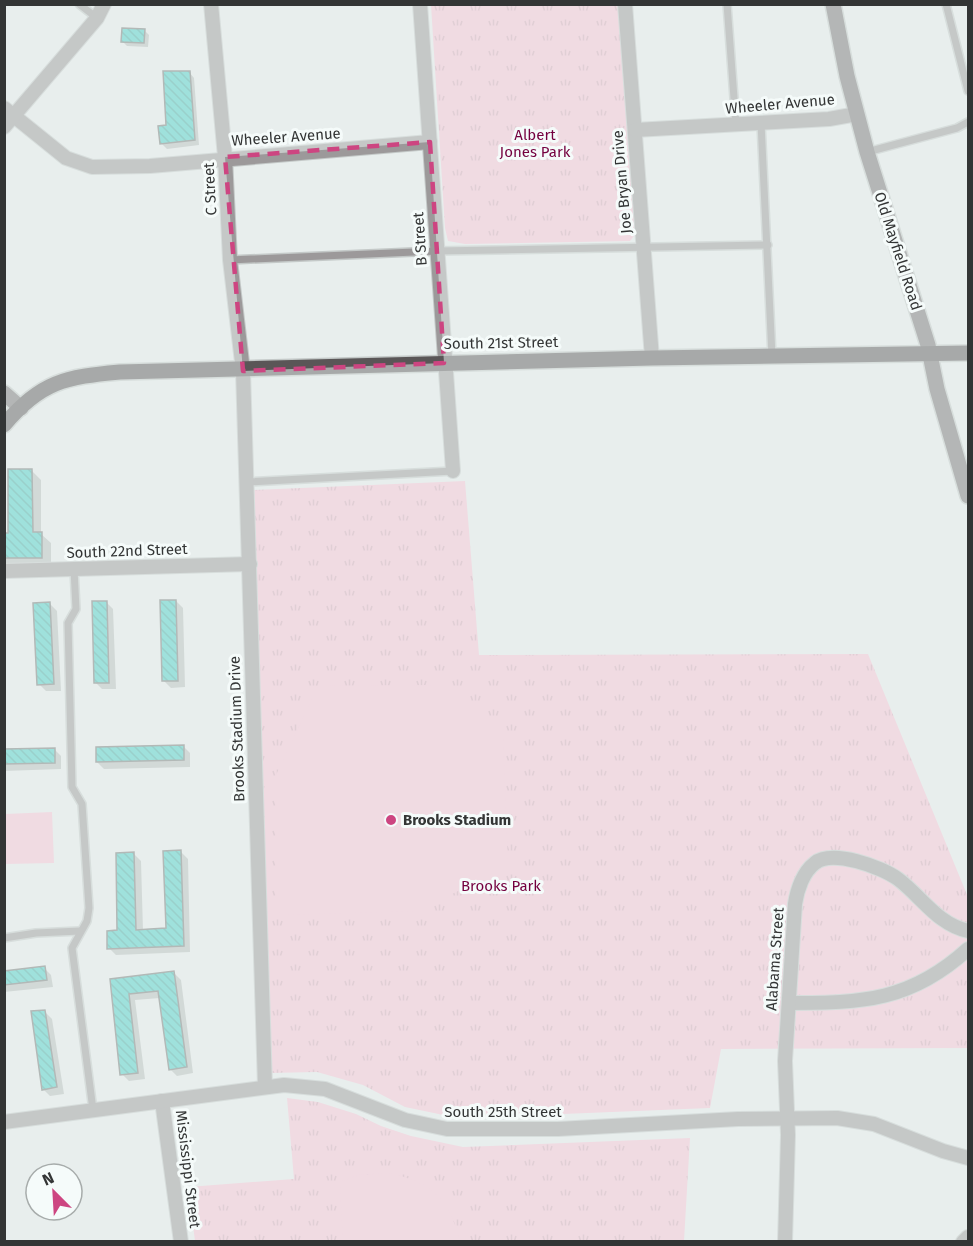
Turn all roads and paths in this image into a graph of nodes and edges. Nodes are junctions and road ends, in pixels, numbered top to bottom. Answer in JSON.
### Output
{"nodes":[{"id":1,"x":80,"y":4,"type":"edge"},
{"id":2,"x":104,"y":4,"type":"edge"},
{"id":3,"x":211,"y":4,"type":"edge"},
{"id":4,"x":420,"y":4,"type":"edge"},
{"id":5,"x":626,"y":4,"type":"edge"},
{"id":6,"x":728,"y":4,"type":"edge"},
{"id":7,"x":833,"y":4,"type":"edge"},
{"id":8,"x":946,"y":4,"type":"edge"},
{"id":9,"x":97,"y":18,"type":"junction"},
{"id":10,"x":969,"y":91,"type":"edge"},
{"id":11,"x":9,"y":112,"type":"edge"},
{"id":12,"x":856,"y":114,"type":"junction"},
{"id":13,"x":969,"y":122,"type":"edge"},
{"id":14,"x":760,"y":123,"type":"junction"},
{"id":15,"x":736,"y":124,"type":"junction"},
{"id":16,"x":4,"y":128,"type":"edge"},
{"id":17,"x":634,"y":130,"type":"junction"},
{"id":18,"x":430,"y":142,"type":"junction"},
{"id":19,"x":867,"y":152,"type":"junction"},
{"id":20,"x":225,"y":157,"type":"junction"},
{"id":21,"x":644,"y":245,"type":"junction"},
{"id":22,"x":768,"y":245,"type":"junction"},
{"id":23,"x":437,"y":251,"type":"junction"},
{"id":24,"x":230,"y":260,"type":"junction"},
{"id":25,"x":969,"y":353,"type":"edge"},
{"id":26,"x":931,"y":354,"type":"junction"},
{"id":27,"x":772,"y":356,"type":"junction"},
{"id":28,"x":652,"y":357,"type":"junction"},
{"id":29,"x":444,"y":363,"type":"junction"},
{"id":30,"x":243,"y":371,"type":"junction"},
{"id":31,"x":4,"y":393,"type":"edge"},
{"id":32,"x":21,"y":408,"type":"junction"},
{"id":33,"x":4,"y":425,"type":"edge"},
{"id":34,"x":453,"y":471,"type":"joint"},
{"id":35,"x":246,"y":482,"type":"junction"},
{"id":36,"x":969,"y":496,"type":"edge"},
{"id":37,"x":250,"y":564,"type":"junction"},
{"id":38,"x":74,"y":569,"type":"junction"},
{"id":39,"x":4,"y":571,"type":"edge"},
{"id":40,"x":80,"y":931,"type":"junction"},
{"id":41,"x":969,"y":931,"type":"edge"},
{"id":42,"x":4,"y":938,"type":"edge"},
{"id":43,"x":969,"y":949,"type":"edge"},
{"id":44,"x":789,"y":1003,"type":"junction"},
{"id":45,"x":264,"y":1087,"type":"junction"},
{"id":46,"x":162,"y":1101,"type":"junction"},
{"id":47,"x":93,"y":1110,"type":"junction"},
{"id":48,"x":787,"y":1118,"type":"junction"},
{"id":49,"x":4,"y":1122,"type":"edge"},
{"id":50,"x":969,"y":1158,"type":"edge"},
{"id":51,"x":969,"y":1237,"type":"edge"},
{"id":52,"x":181,"y":1242,"type":"edge"},
{"id":53,"x":785,"y":1242,"type":"edge"},
{"id":54,"x":963,"y":1242,"type":"edge"}],
"edges":[{"from":1,"to":9,"type":"lane"},
{"from":2,"to":9,"type":"street"},
{"from":3,"to":20,"type":"street","name":"C Street"},
{"from":4,"to":18,"type":"street","name":"B Street"},
{"from":5,"to":17,"type":"street","name":"Joe Bryan Drive"},
{"from":6,"to":15,"type":"lane"},
{"from":7,"to":12,"type":"street","name":"Old Mayfield Road"},
{"from":8,"to":10,"type":"lane"},
{"from":9,"to":11,"type":"street"},
{"from":11,"to":16,"type":"street"},
{"from":11,"to":20,"type":"street","name":"Wheeler Avenue"},
{"from":12,"to":14,"type":"street","name":"Wheeler Avenue"},
{"from":12,"to":19,"type":"street","name":"Old Mayfield Road"},
{"from":13,"to":19,"type":"lane"},
{"from":14,"to":15,"type":"street","name":"Wheeler Avenue"},
{"from":14,"to":22,"type":"lane"},
{"from":15,"to":17,"type":"street","name":"Wheeler Avenue"},
{"from":17,"to":21,"type":"street","name":"Joe Bryan Drive"},
{"from":18,"to":20,"type":"street","name":"Wheeler Avenue"},
{"from":18,"to":23,"type":"street","name":"B Street"},
{"from":19,"to":26,"type":"street","name":"Old Mayfield Road"},
{"from":20,"to":24,"type":"street","name":"C Street"},
{"from":21,"to":22,"type":"lane"},
{"from":21,"to":23,"type":"lane"},
{"from":21,"to":28,"type":"street","name":"Joe Bryan Drive"},
{"from":22,"to":27,"type":"lane"},
{"from":23,"to":24,"type":"lane"},
{"from":23,"to":29,"type":"street","name":"B Street"},
{"from":24,"to":30,"type":"street","name":"C Street"},
{"from":25,"to":26,"type":"main road","name":"South 21st Street"},
{"from":26,"to":27,"type":"main road","name":"South 21st Street"},
{"from":26,"to":36,"type":"street","name":"Old Mayfield Road"},
{"from":27,"to":28,"type":"main road","name":"South 21st Street"},
{"from":28,"to":29,"type":"main road","name":"South 21st Street"},
{"from":29,"to":30,"type":"main road","name":"South 21st Street"},
{"from":29,"to":34,"type":"street","name":"B Street"},
{"from":30,"to":32,"type":"main road","name":"South 21st Street"},
{"from":30,"to":35,"type":"street","name":"Brooks Stadium Drive"},
{"from":31,"to":32,"type":"street"},
{"from":32,"to":33,"type":"main road","name":"South 21st Street"},
{"from":34,"to":35,"type":"lane"},
{"from":35,"to":37,"type":"street","name":"Brooks Stadium Drive"},
{"from":37,"to":38,"type":"street","name":"South 22nd Street"},
{"from":37,"to":45,"type":"street","name":"Brooks Stadium Drive"},
{"from":38,"to":39,"type":"street","name":"South 22nd Street"},
{"from":38,"to":40,"type":"lane"},
{"from":40,"to":42,"type":"lane"},
{"from":40,"to":47,"type":"lane"},
{"from":41,"to":44,"type":"street","name":"Alabama Street"},
{"from":43,"to":44,"type":"street"},
{"from":44,"to":48,"type":"street","name":"Alabama Street"},
{"from":45,"to":46,"type":"street","name":"South 25th Street"},
{"from":45,"to":48,"type":"street","name":"South 25th Street"},
{"from":46,"to":47,"type":"street","name":"South 25th Street"},
{"from":46,"to":52,"type":"street","name":"Mississippi Street"},
{"from":47,"to":49,"type":"street","name":"South 25th Street"},
{"from":48,"to":50,"type":"street","name":"South 25th Street"},
{"from":48,"to":53,"type":"street","name":"Alabama Street"},
{"from":51,"to":54,"type":"street"}]}
